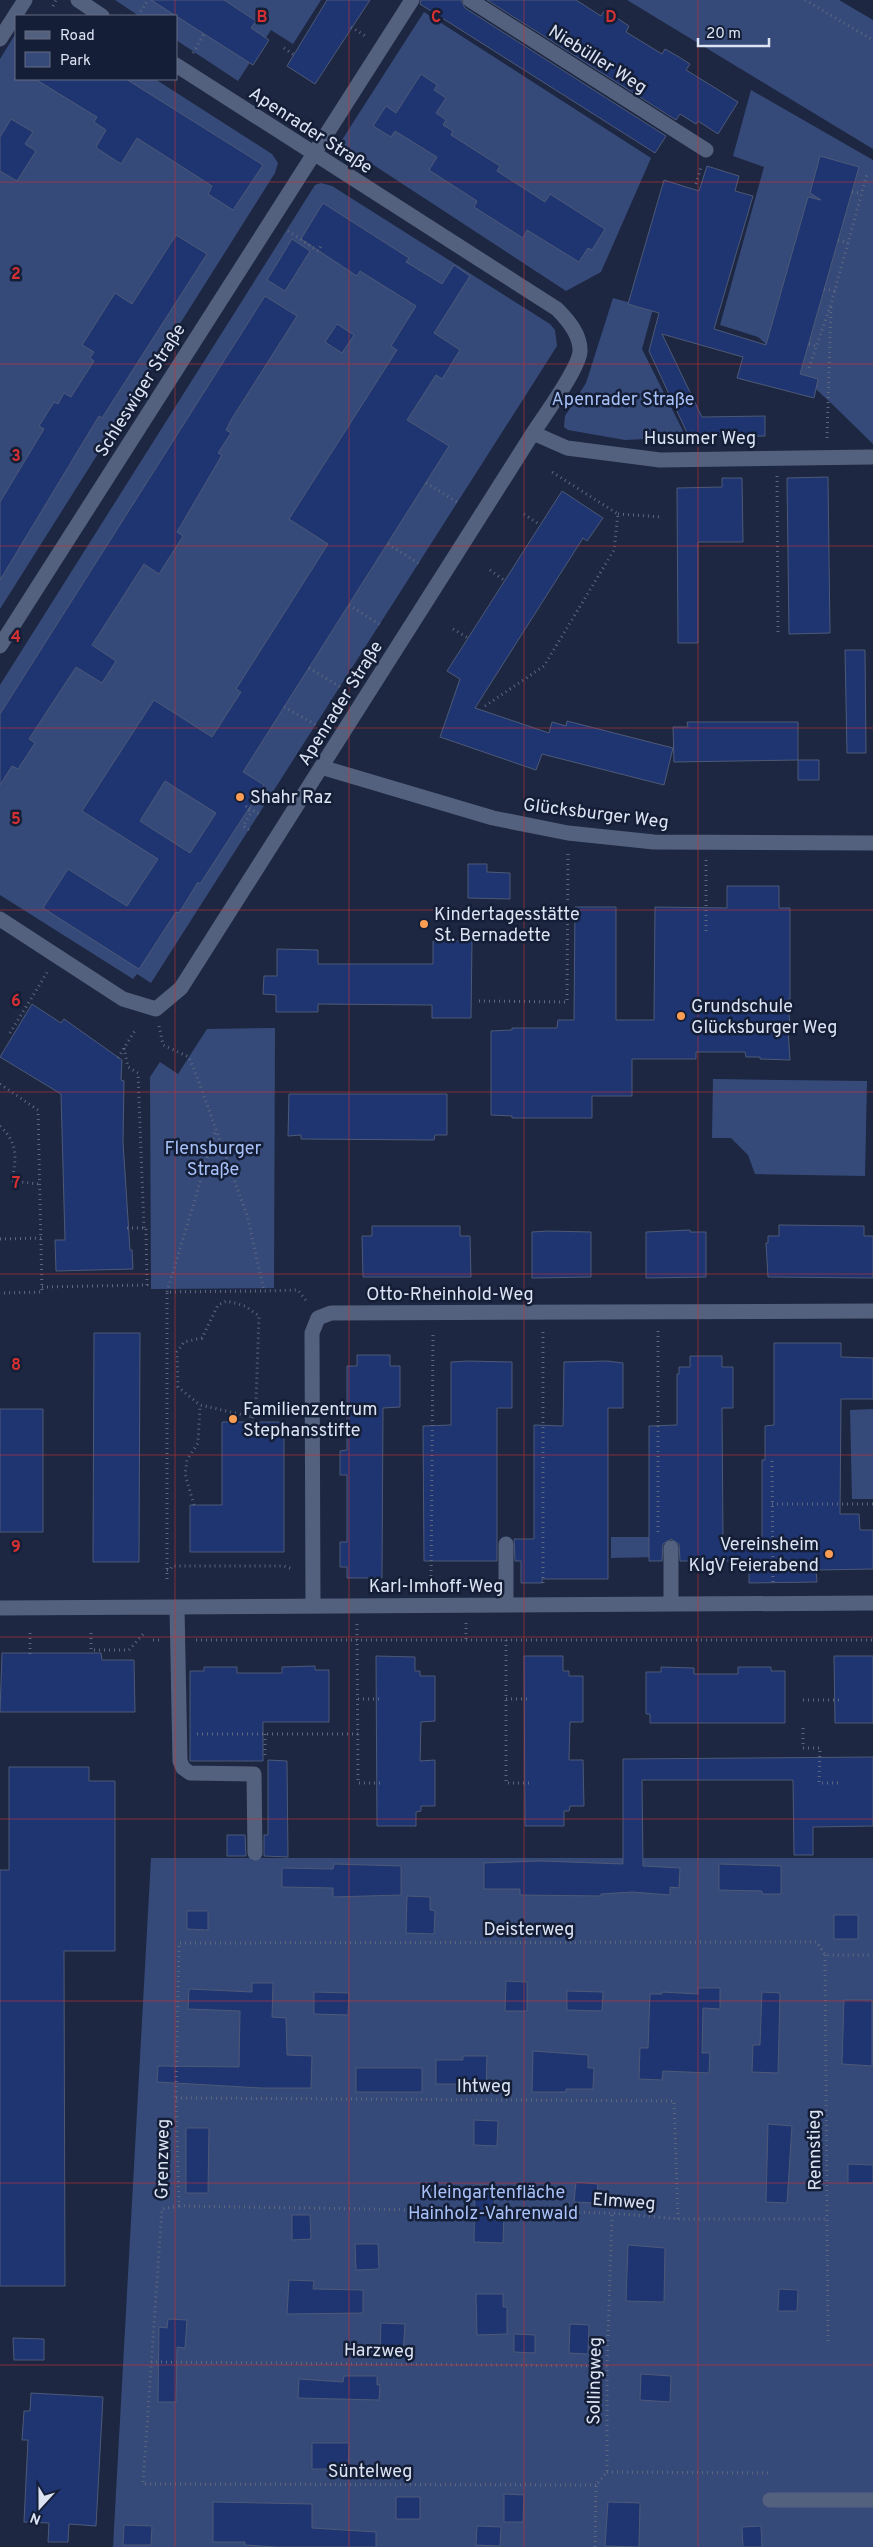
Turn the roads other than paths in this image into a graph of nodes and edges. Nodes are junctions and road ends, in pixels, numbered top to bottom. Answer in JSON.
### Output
{"nodes":[{"id":1,"x":25,"y":0,"type":"edge"},
{"id":2,"x":78,"y":0,"type":"edge"},
{"id":3,"x":412,"y":0,"type":"edge"},
{"id":4,"x":470,"y":0,"type":"edge"},
{"id":5,"x":15,"y":15,"type":"edge"},
{"id":6,"x":100,"y":15,"type":"edge"},
{"id":7,"x":15,"y":16,"type":"edge"},
{"id":8,"x":0,"y":39,"type":"edge"},
{"id":9,"x":178,"y":66,"type":"edge"},
{"id":10,"x":706,"y":150,"type":"dead end"},
{"id":11,"x":314,"y":154,"type":"junction"},
{"id":12,"x":533,"y":433,"type":"junction"},
{"id":13,"x":871,"y":457,"type":"dead end"},
{"id":14,"x":0,"y":646,"type":"edge"},
{"id":15,"x":321,"y":767,"type":"junction"},
{"id":16,"x":873,"y":843,"type":"edge"},
{"id":17,"x":0,"y":919,"type":"edge"},
{"id":18,"x":873,"y":1311,"type":"edge"},
{"id":19,"x":506,"y":1544,"type":"dead end"},
{"id":20,"x":671,"y":1548,"type":"dead end"},
{"id":21,"x":873,"y":1602,"type":"edge"},
{"id":22,"x":671,"y":1604,"type":"junction"},
{"id":23,"x":506,"y":1605,"type":"junction"},
{"id":24,"x":312,"y":1606,"type":"junction"},
{"id":25,"x":0,"y":1608,"type":"edge"},
{"id":26,"x":177,"y":1608,"type":"junction"},
{"id":27,"x":254,"y":1853,"type":"dead end"},
{"id":28,"x":770,"y":2500,"type":"dead end"},
{"id":29,"x":873,"y":2500,"type":"edge"}],
"edges":[{"from":1,"to":5,"type":"street"},
{"from":2,"to":6,"type":"street"},
{"from":3,"to":11,"type":"street"},
{"from":4,"to":10,"type":"street","name":"Niebüller Weg"},
{"from":7,"to":8,"type":"street"},
{"from":9,"to":11,"type":"street","name":"Apenrader Straße"},
{"from":11,"to":12,"type":"street","name":"Apenrader Straße"},
{"from":11,"to":14,"type":"street","name":"Schleswiger Straße"},
{"from":12,"to":13,"type":"street","name":"Husumer Weg"},
{"from":12,"to":15,"type":"street","name":"Apenrader Straße"},
{"from":15,"to":16,"type":"street","name":"Glücksburger Weg"},
{"from":15,"to":17,"type":"street","name":"Apenrader Straße"},
{"from":18,"to":24,"type":"street","name":"Otto-Rheinhold-Weg"},
{"from":19,"to":23,"type":"street"},
{"from":20,"to":22,"type":"street"},
{"from":21,"to":22,"type":"street","name":"Karl-Imhoff-Weg"},
{"from":22,"to":23,"type":"street","name":"Karl-Imhoff-Weg"},
{"from":23,"to":24,"type":"street","name":"Karl-Imhoff-Weg"},
{"from":24,"to":26,"type":"street","name":"Karl-Imhoff-Weg"},
{"from":25,"to":26,"type":"street","name":"Karl-Imhoff-Weg"},
{"from":26,"to":27,"type":"street"},
{"from":28,"to":29,"type":"street"}]}
